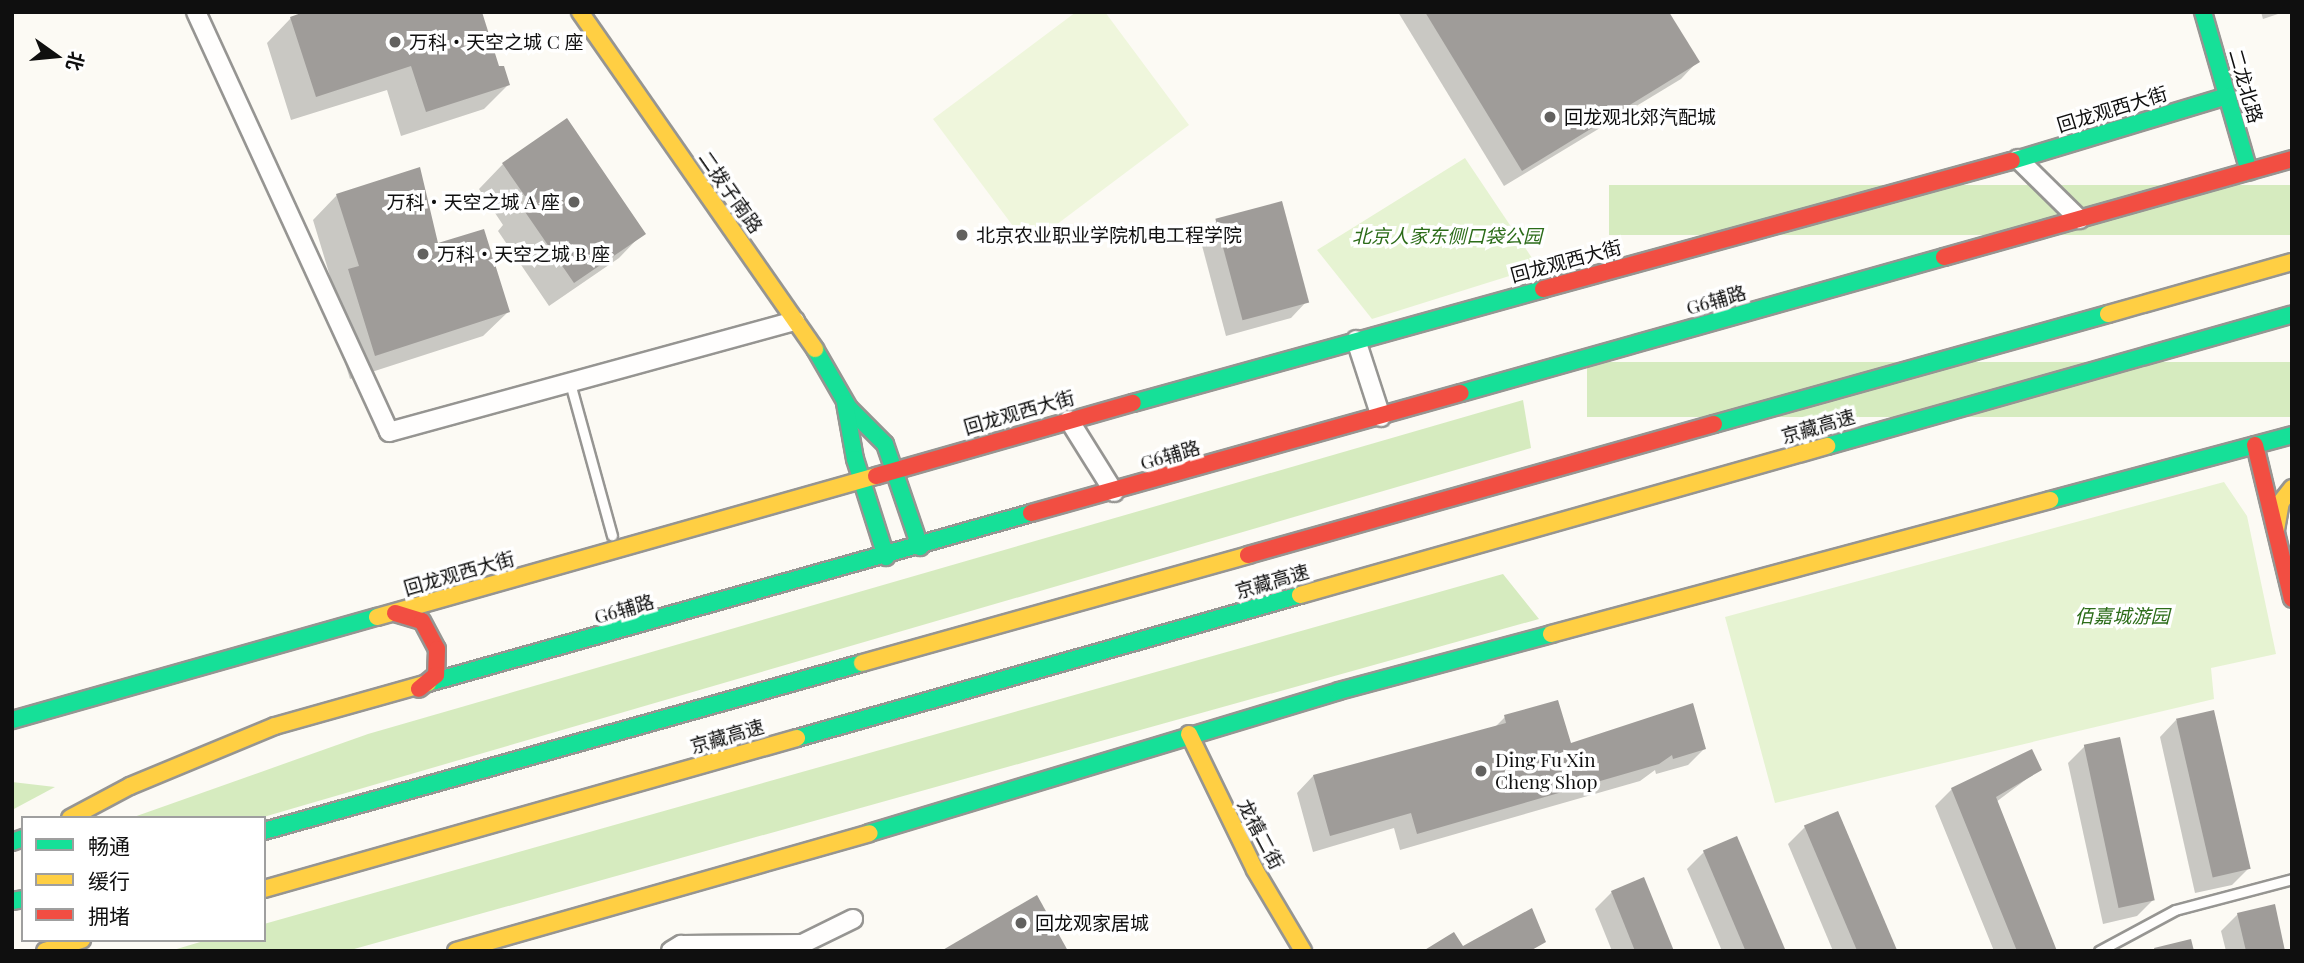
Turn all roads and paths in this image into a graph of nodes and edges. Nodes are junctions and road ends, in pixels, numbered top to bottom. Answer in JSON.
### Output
{"nodes":[{"id":1,"x":196,"y":12,"type":"edge"},
{"id":2,"x":580,"y":12,"type":"edge"},
{"id":3,"x":2203,"y":12,"type":"edge"},
{"id":4,"x":2227,"y":96,"type":"junction"},
{"id":5,"x":2018,"y":159,"type":"junction"},
{"id":6,"x":2292,"y":159,"type":"edge"},
{"id":7,"x":2249,"y":171,"type":"junction"},
{"id":8,"x":2079,"y":219,"type":"junction"},
{"id":9,"x":2292,"y":262,"type":"edge"},
{"id":10,"x":2292,"y":314,"type":"edge"},
{"id":11,"x":795,"y":321,"type":"junction"},
{"id":12,"x":1356,"y":340,"type":"junction"},
{"id":13,"x":570,"y":383,"type":"junction"},
{"id":14,"x":843,"y":399,"type":"junction"},
{"id":15,"x":1381,"y":416,"type":"junction"},
{"id":16,"x":1069,"y":420,"type":"junction"},
{"id":17,"x":2292,"y":435,"type":"edge"},
{"id":18,"x":2255,"y":445,"type":"junction"},
{"id":19,"x":893,"y":465,"type":"junction"},
{"id":20,"x":860,"y":474,"type":"junction"},
{"id":21,"x":2292,"y":488,"type":"edge"},
{"id":22,"x":1114,"y":492,"type":"junction"},
{"id":23,"x":612,"y":535,"type":"junction"},
{"id":24,"x":2279,"y":544,"type":"junction"},
{"id":25,"x":920,"y":547,"type":"junction"},
{"id":26,"x":886,"y":557,"type":"junction"},
{"id":27,"x":2292,"y":599,"type":"edge"},
{"id":28,"x":394,"y":613,"type":"junction"},
{"id":29,"x":418,"y":689,"type":"junction"},
{"id":30,"x":12,"y":703,"type":"edge"},
{"id":31,"x":12,"y":720,"type":"edge"},
{"id":32,"x":1189,"y":734,"type":"junction"},
{"id":33,"x":74,"y":816,"type":"edge"},
{"id":34,"x":266,"y":830,"type":"edge"},
{"id":35,"x":2292,"y":879,"type":"edge"},
{"id":36,"x":266,"y":888,"type":"edge"},
{"id":37,"x":853,"y":919,"type":"dead end"},
{"id":38,"x":75,"y":942,"type":"edge"},
{"id":39,"x":45,"y":951,"type":"edge"},
{"id":40,"x":456,"y":951,"type":"edge"},
{"id":41,"x":671,"y":951,"type":"edge"},
{"id":42,"x":1303,"y":951,"type":"edge"},
{"id":43,"x":2098,"y":951,"type":"edge"}],
"edges":[{"from":1,"to":13,"type":"street"},
{"from":2,"to":11,"type":"main road","name":"二拨子南路"},
{"from":3,"to":4,"type":"main road","name":"二龙北路"},
{"from":4,"to":5,"type":"main road","name":"回龙观西大街"},
{"from":4,"to":7,"type":"main road","name":"二龙北路"},
{"from":5,"to":8,"type":"street"},
{"from":5,"to":12,"type":"main road","name":"回龙观西大街"},
{"from":6,"to":7,"type":"main road","name":"G6辅路"},
{"from":7,"to":8,"type":"main road","name":"G6辅路"},
{"from":8,"to":15,"type":"main road","name":"G6辅路"},
{"from":9,"to":34,"type":"main road","name":"京藏高速"},
{"from":10,"to":36,"type":"main road","name":"京藏高速"},
{"from":11,"to":13,"type":"street"},
{"from":11,"to":14,"type":"main road","name":"二拨子南路"},
{"from":12,"to":15,"type":"street"},
{"from":12,"to":16,"type":"main road","name":"回龙观西大街"},
{"from":13,"to":23,"type":"lane"},
{"from":14,"to":19,"type":"main road","name":"二拨子南路"},
{"from":14,"to":20,"type":"main road","name":"二拨子南路"},
{"from":15,"to":22,"type":"main road","name":"G6辅路"},
{"from":16,"to":19,"type":"main road","name":"回龙观西大街"},
{"from":16,"to":22,"type":"street"},
{"from":17,"to":18,"type":"main road"},
{"from":18,"to":24,"type":"main road"},
{"from":18,"to":32,"type":"main road"},
{"from":19,"to":20,"type":"main road","name":"回龙观西大街"},
{"from":19,"to":25,"type":"main road","name":"二拨子南路"},
{"from":20,"to":23,"type":"main road","name":"回龙观西大街"},
{"from":20,"to":26,"type":"main road","name":"二拨子南路"},
{"from":20,"to":28,"type":"main road","name":"回龙观西大街"},
{"from":21,"to":24,"type":"main road"},
{"from":22,"to":25,"type":"main road","name":"G6辅路"},
{"from":23,"to":30,"type":"main road","name":"回龙观西大街"},
{"from":24,"to":27,"type":"main road"},
{"from":25,"to":26,"type":"main road","name":"G6辅路"},
{"from":26,"to":29,"type":"main road","name":"G6辅路"},
{"from":28,"to":29,"type":"main road"},
{"from":28,"to":31,"type":"main road","name":"回龙观西大街"},
{"from":29,"to":33,"type":"main road","name":"G6辅路"},
{"from":32,"to":40,"type":"main road"},
{"from":32,"to":42,"type":"main road","name":"龙禧二街"},
{"from":35,"to":43,"type":"lane"},
{"from":37,"to":41,"type":"street"},
{"from":38,"to":39,"type":"main road"}]}
